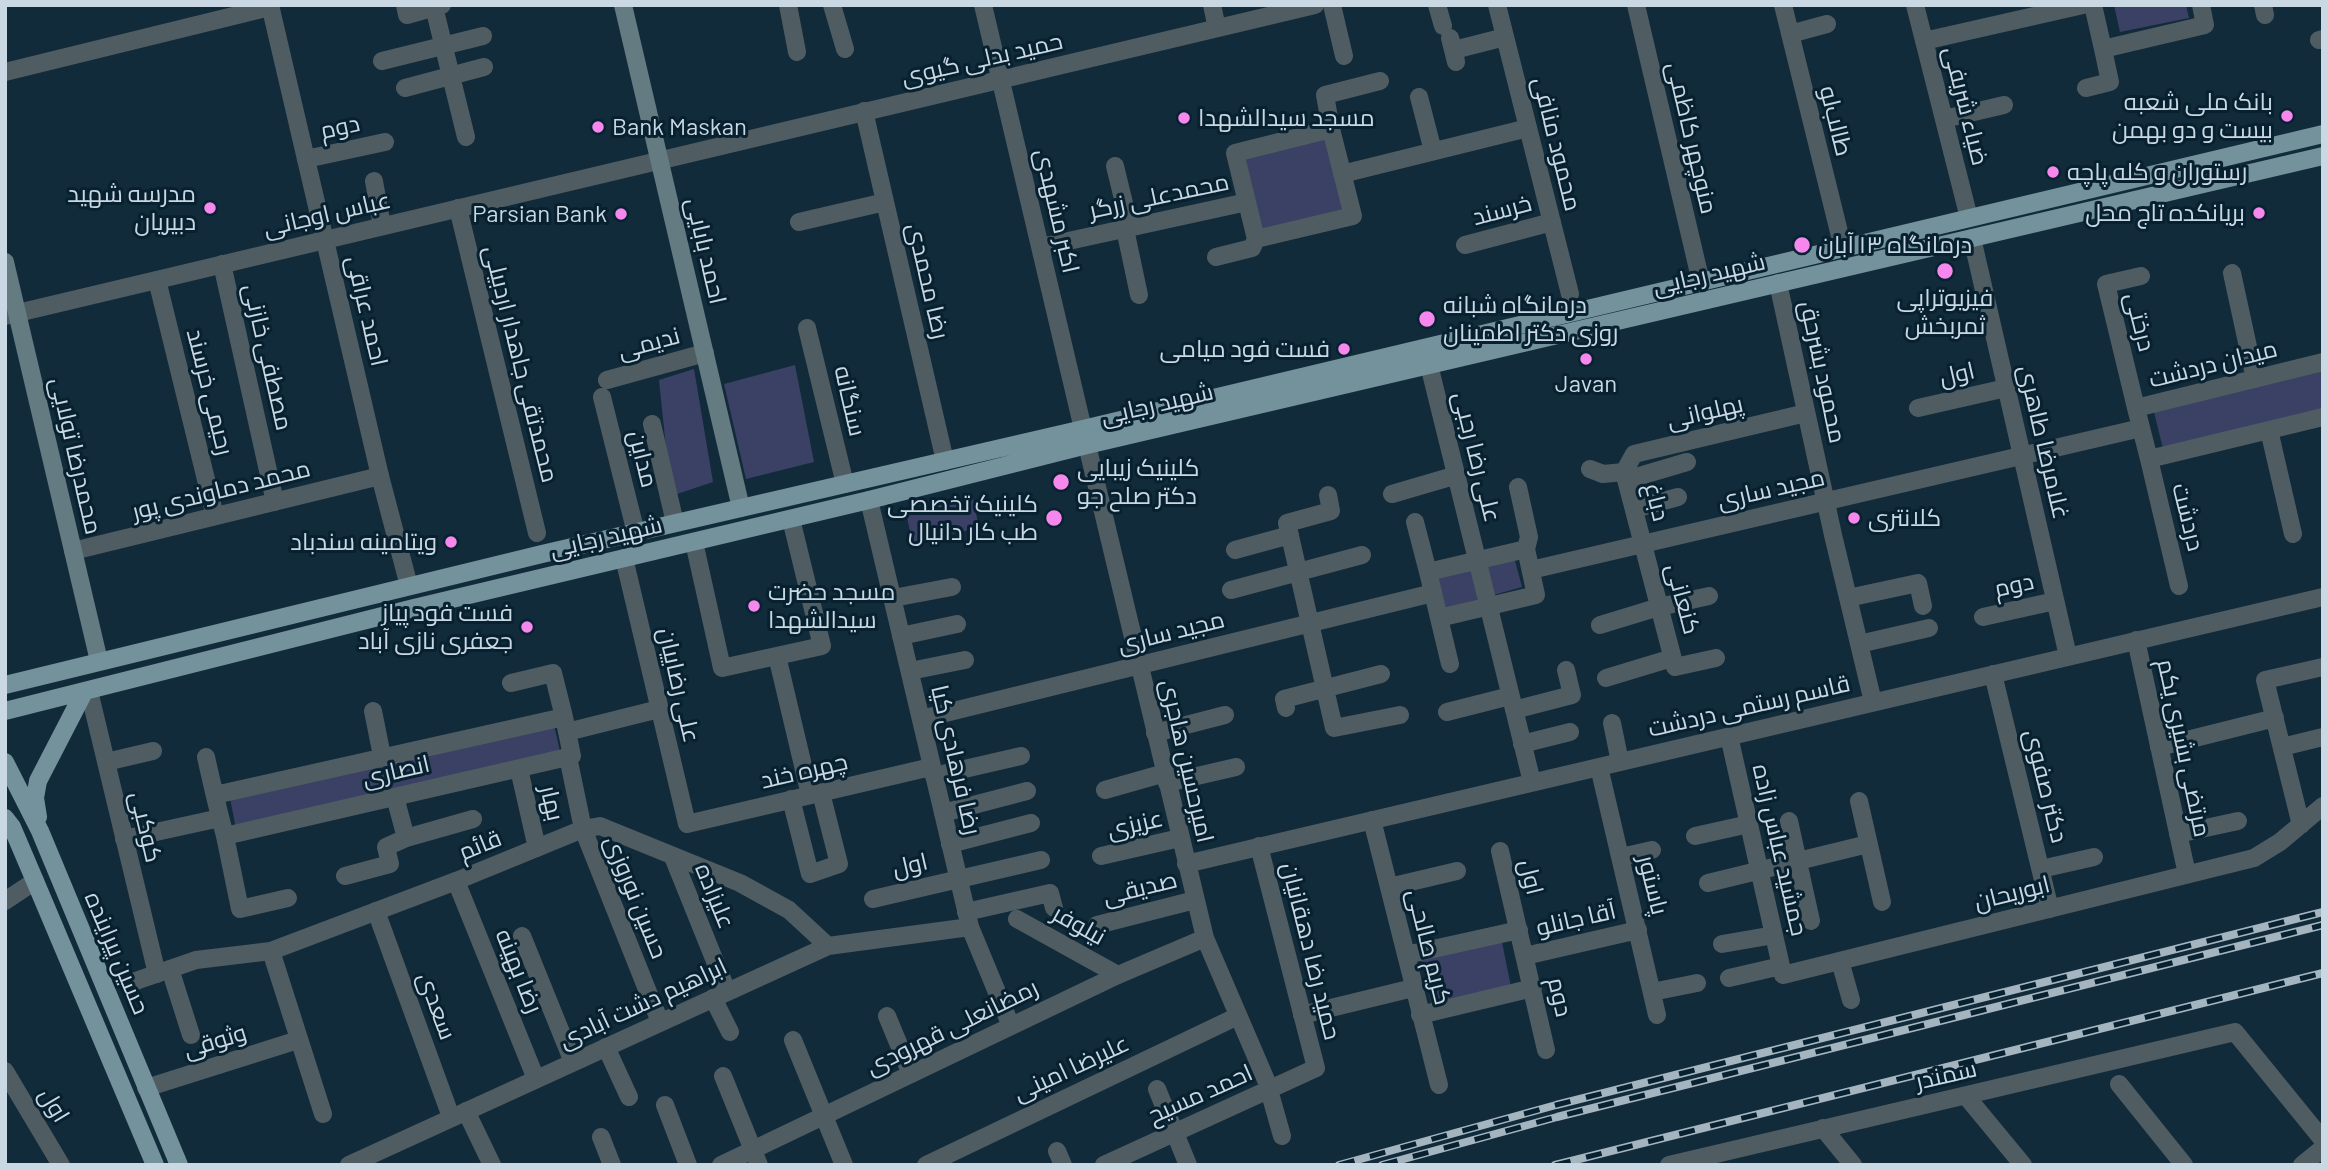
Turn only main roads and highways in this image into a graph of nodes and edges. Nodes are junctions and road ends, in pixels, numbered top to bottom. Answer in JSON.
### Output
{"nodes":[{"id":1,"x":623,"y":5,"type":"edge"},
{"id":2,"x":2323,"y":134,"type":"edge"},
{"id":3,"x":2323,"y":156,"type":"edge"},
{"id":4,"x":1969,"y":218,"type":"junction"},
{"id":5,"x":1972,"y":238,"type":"junction"},
{"id":6,"x":5,"y":262,"type":"edge"},
{"id":7,"x":11,"y":314,"type":"edge"},
{"id":8,"x":1085,"y":437,"type":"junction"},
{"id":9,"x":741,"y":508,"type":"junction"},
{"id":10,"x":747,"y":529,"type":"junction"},
{"id":11,"x":409,"y":586,"type":"junction"},
{"id":12,"x":414,"y":608,"type":"junction"},
{"id":13,"x":99,"y":662,"type":"junction"},
{"id":14,"x":5,"y":685,"type":"edge"},
{"id":15,"x":87,"y":691,"type":"junction"},
{"id":16,"x":5,"y":711,"type":"edge"},
{"id":17,"x":8,"y":770,"type":"edge"},
{"id":18,"x":5,"y":818,"type":"edge"},
{"id":19,"x":40,"y":831,"type":"junction"},
{"id":20,"x":155,"y":1165,"type":"edge"},
{"id":21,"x":178,"y":1165,"type":"edge"}],
"edges":[{"from":1,"to":9,"type":"main road","name":"احمد بابایی"},
{"from":2,"to":4,"type":"main road","name":"شهید رجایی"},
{"from":3,"to":5,"type":"main road","name":"شهید رجایی"},
{"from":4,"to":5,"type":"main road"},
{"from":4,"to":8,"type":"main road","name":"شهید رجایی"},
{"from":5,"to":8,"type":"main road","name":"شهید رجایی"},
{"from":6,"to":7,"type":"main road","name":"محمدرضا تولایی"},
{"from":7,"to":13,"type":"main road","name":"محمدرضا تولایی"},
{"from":8,"to":9,"type":"main road","name":"شهید رجایی"},
{"from":8,"to":10,"type":"main road","name":"شهید رجایی"},
{"from":9,"to":10,"type":"main road"},
{"from":9,"to":11,"type":"main road","name":"شهید رجایی"},
{"from":10,"to":12,"type":"main road","name":"شهید رجایی"},
{"from":11,"to":12,"type":"main road"},
{"from":11,"to":13,"type":"main road","name":"شهید رجایی"},
{"from":12,"to":15,"type":"main road","name":"شهید رجایی"},
{"from":13,"to":14,"type":"main road","name":"شهید رجایی"},
{"from":15,"to":16,"type":"main road","name":"شهید رجایی"},
{"from":15,"to":19,"type":"main road"},
{"from":17,"to":19,"type":"main road","name":"حسین پیراینده"},
{"from":18,"to":20,"type":"main road","name":"حسین پیراینده"},
{"from":19,"to":21,"type":"main road","name":"حسین پیراینده"}]}
